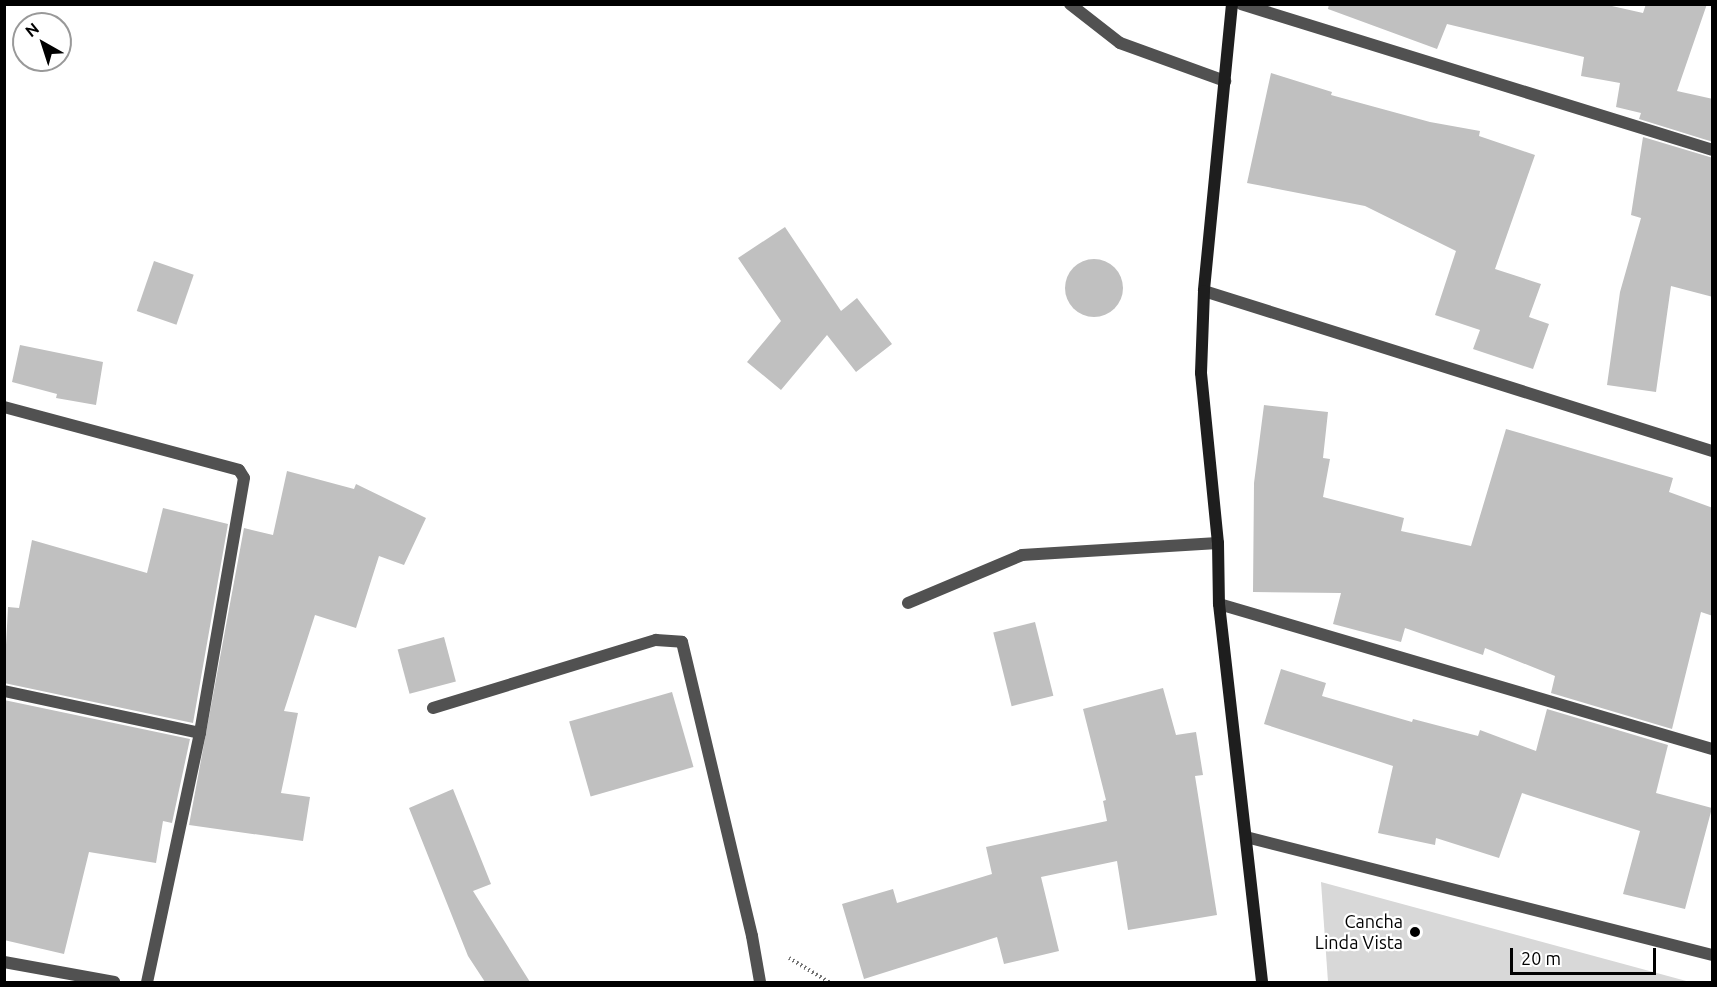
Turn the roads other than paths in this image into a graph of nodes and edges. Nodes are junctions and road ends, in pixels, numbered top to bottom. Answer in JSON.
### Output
{"nodes":[{"id":1,"x":1070,"y":4,"type":"edge"},
{"id":2,"x":1232,"y":4,"type":"edge"},
{"id":3,"x":1241,"y":4,"type":"edge"},
{"id":4,"x":1225,"y":81,"type":"junction"},
{"id":5,"x":1713,"y":150,"type":"edge"},
{"id":6,"x":1204,"y":291,"type":"junction"},
{"id":7,"x":4,"y":407,"type":"edge"},
{"id":8,"x":1713,"y":451,"type":"edge"},
{"id":9,"x":1218,"y":543,"type":"junction"},
{"id":10,"x":908,"y":603,"type":"dead end"},
{"id":11,"x":1219,"y":604,"type":"junction"},
{"id":12,"x":4,"y":691,"type":"edge"},
{"id":13,"x":433,"y":708,"type":"dead end"},
{"id":14,"x":200,"y":733,"type":"junction"},
{"id":15,"x":1713,"y":749,"type":"edge"},
{"id":16,"x":1246,"y":837,"type":"junction"},
{"id":17,"x":1713,"y":955,"type":"edge"},
{"id":18,"x":4,"y":962,"type":"edge"},
{"id":19,"x":114,"y":982,"type":"edge"},
{"id":20,"x":147,"y":982,"type":"edge"},
{"id":21,"x":760,"y":982,"type":"edge"},
{"id":22,"x":1262,"y":982,"type":"edge"}],
"edges":[{"from":1,"to":4,"type":"street"},
{"from":2,"to":4,"type":"street"},
{"from":3,"to":5,"type":"street"},
{"from":4,"to":6,"type":"street"},
{"from":6,"to":8,"type":"street"},
{"from":6,"to":9,"type":"street"},
{"from":7,"to":14,"type":"street"},
{"from":9,"to":10,"type":"street"},
{"from":9,"to":11,"type":"street"},
{"from":11,"to":15,"type":"street"},
{"from":11,"to":16,"type":"street"},
{"from":12,"to":14,"type":"street"},
{"from":13,"to":21,"type":"street"},
{"from":14,"to":20,"type":"street"},
{"from":16,"to":17,"type":"street"},
{"from":16,"to":22,"type":"street"},
{"from":18,"to":19,"type":"street"}]}
